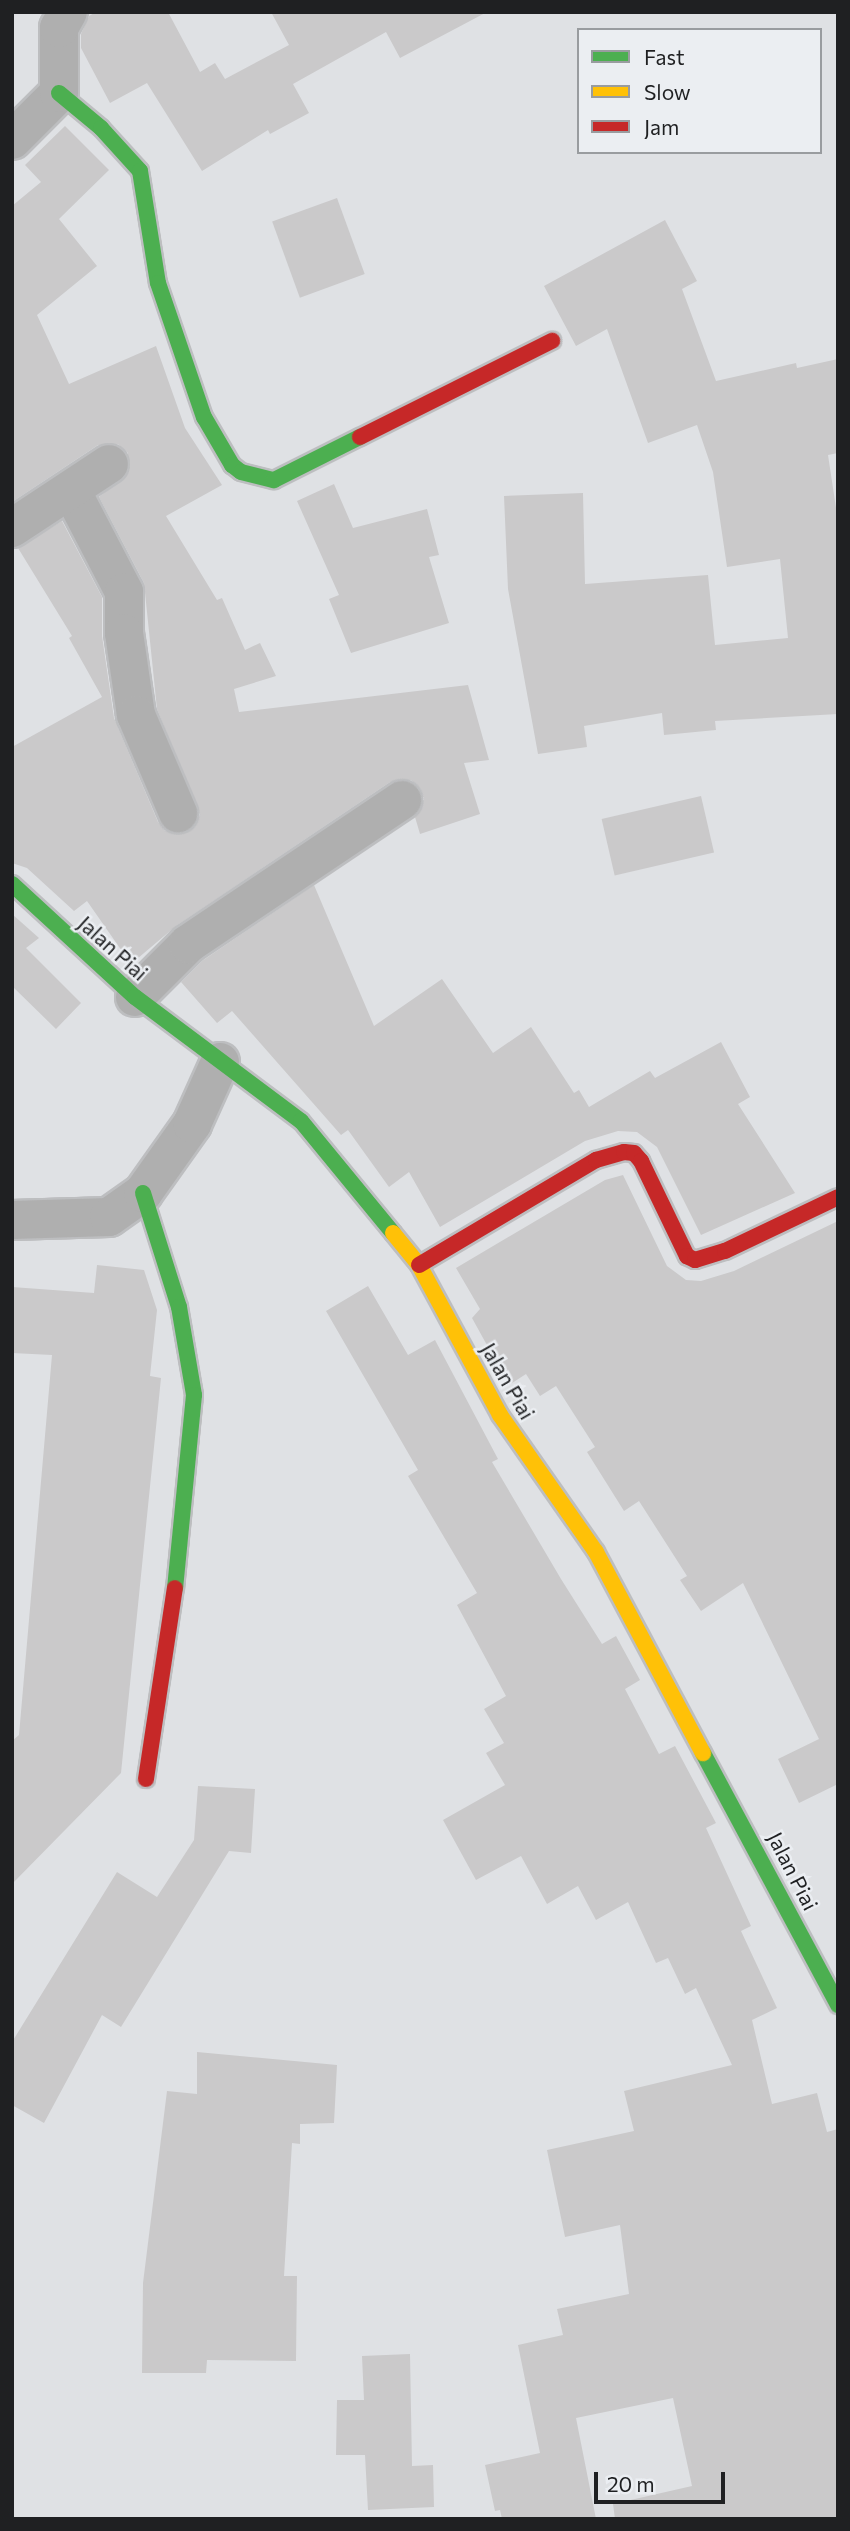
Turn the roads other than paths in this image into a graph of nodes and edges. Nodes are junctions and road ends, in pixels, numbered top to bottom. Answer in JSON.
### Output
{"nodes":[{"id":1,"x":68,"y":12,"type":"edge"},
{"id":2,"x":59,"y":93,"type":"junction"},
{"id":3,"x":12,"y":140,"type":"edge"},
{"id":4,"x":552,"y":341,"type":"dead end"},
{"id":5,"x":109,"y":464,"type":"dead end"},
{"id":6,"x":71,"y":489,"type":"junction"},
{"id":7,"x":12,"y":528,"type":"edge"},
{"id":8,"x":402,"y":800,"type":"dead end"},
{"id":9,"x":178,"y":813,"type":"dead end"},
{"id":10,"x":12,"y":884,"type":"edge"},
{"id":11,"x":135,"y":997,"type":"junction"},
{"id":12,"x":220,"y":1062,"type":"junction"},
{"id":13,"x":143,"y":1193,"type":"junction"},
{"id":14,"x":838,"y":1196,"type":"edge"},
{"id":15,"x":12,"y":1220,"type":"edge"},
{"id":16,"x":419,"y":1265,"type":"junction"},
{"id":17,"x":146,"y":1779,"type":"dead end"},
{"id":18,"x":838,"y":2005,"type":"edge"}],
"edges":[{"from":1,"to":2,"type":"street"},
{"from":2,"to":3,"type":"street"},
{"from":2,"to":4,"type":"street"},
{"from":5,"to":6,"type":"street"},
{"from":6,"to":7,"type":"street"},
{"from":6,"to":9,"type":"street"},
{"from":8,"to":11,"type":"street"},
{"from":10,"to":11,"type":"street","name":"Jalan Piai"},
{"from":11,"to":12,"type":"street","name":"Jalan Piai"},
{"from":12,"to":13,"type":"street"},
{"from":12,"to":16,"type":"street","name":"Jalan Piai"},
{"from":13,"to":15,"type":"street"},
{"from":13,"to":17,"type":"street"},
{"from":14,"to":16,"type":"street"},
{"from":16,"to":18,"type":"street","name":"Jalan Piai"}]}
